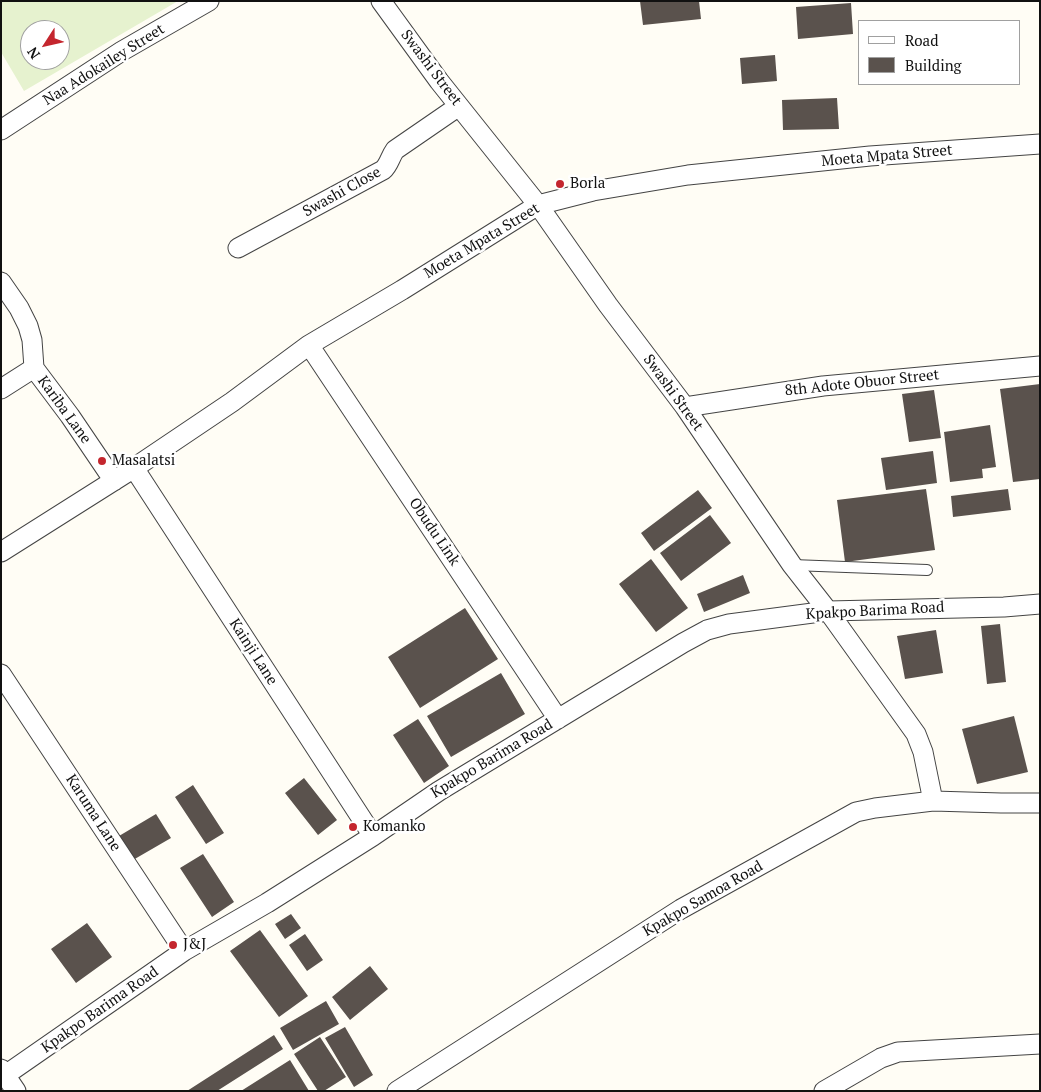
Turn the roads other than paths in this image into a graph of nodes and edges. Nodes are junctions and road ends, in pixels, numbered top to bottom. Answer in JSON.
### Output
{"nodes":[{"id":1,"x":208,"y":1,"type":"edge"},
{"id":2,"x":381,"y":1,"type":"edge"},
{"id":3,"x":459,"y":106,"type":"junction"},
{"id":4,"x":1,"y":130,"type":"edge"},
{"id":5,"x":1040,"y":144,"type":"edge"},
{"id":6,"x":538,"y":205,"type":"junction"},
{"id":7,"x":238,"y":248,"type":"dead end"},
{"id":8,"x":1,"y":282,"type":"edge"},
{"id":9,"x":309,"y":346,"type":"junction"},
{"id":10,"x":1040,"y":366,"type":"edge"},
{"id":11,"x":34,"y":368,"type":"junction"},
{"id":12,"x":1,"y":389,"type":"edge"},
{"id":13,"x":685,"y":407,"type":"junction"},
{"id":14,"x":134,"y":468,"type":"junction"},
{"id":15,"x":114,"y":481,"type":"junction"},
{"id":16,"x":1,"y":552,"type":"edge"},
{"id":17,"x":792,"y":564,"type":"junction"},
{"id":18,"x":927,"y":570,"type":"dead end"},
{"id":19,"x":1040,"y":604,"type":"edge"},
{"id":20,"x":828,"y":611,"type":"junction"},
{"id":21,"x":1,"y":674,"type":"edge"},
{"id":22,"x":558,"y":719,"type":"junction"},
{"id":23,"x":933,"y":801,"type":"junction"},
{"id":24,"x":1040,"y":803,"type":"edge"},
{"id":25,"x":373,"y":836,"type":"junction"},
{"id":26,"x":184,"y":951,"type":"junction"},
{"id":27,"x":1040,"y":1044,"type":"edge"},
{"id":28,"x":3,"y":1074,"type":"edge"},
{"id":29,"x":16,"y":1091,"type":"edge"},
{"id":30,"x":397,"y":1091,"type":"edge"},
{"id":31,"x":824,"y":1091,"type":"edge"}],
"edges":[{"from":1,"to":4,"type":"street","name":"Naa Adokailey Street"},
{"from":2,"to":3,"type":"street","name":"Swashi Street"},
{"from":3,"to":6,"type":"street","name":"Swashi Street"},
{"from":3,"to":7,"type":"street","name":"Swashi Close"},
{"from":5,"to":6,"type":"street","name":"Moeta Mpata Street"},
{"from":6,"to":9,"type":"street","name":"Moeta Mpata Street"},
{"from":6,"to":13,"type":"street","name":"Swashi Street"},
{"from":8,"to":11,"type":"street","name":"Kariba Lane"},
{"from":9,"to":14,"type":"street","name":"Moeta Mpata Street"},
{"from":9,"to":22,"type":"street","name":"Obudu Link"},
{"from":10,"to":13,"type":"street","name":"8th Adote Obuor Street"},
{"from":11,"to":12,"type":"street"},
{"from":11,"to":15,"type":"street","name":"Kariba Lane"},
{"from":13,"to":17,"type":"street","name":"Swashi Street"},
{"from":14,"to":15,"type":"street","name":"Moeta Mpata Street"},
{"from":14,"to":25,"type":"street","name":"Kainji Lane"},
{"from":15,"to":16,"type":"street","name":"Moeta Mpata Street"},
{"from":17,"to":18,"type":"lane"},
{"from":17,"to":20,"type":"street","name":"Swashi Street"},
{"from":19,"to":20,"type":"street","name":"Kpakpo Barima Road"},
{"from":20,"to":22,"type":"street","name":"Kpakpo Barima Road"},
{"from":20,"to":23,"type":"street","name":"Swashi Street"},
{"from":21,"to":26,"type":"street","name":"Karuma Lane"},
{"from":22,"to":25,"type":"street","name":"Kpakpo Barima Road"},
{"from":23,"to":24,"type":"street","name":"Kpakpo Samoa Road"},
{"from":23,"to":30,"type":"street","name":"Kpakpo Samoa Road"},
{"from":25,"to":26,"type":"street","name":"Kpakpo Barima Road"},
{"from":26,"to":28,"type":"street","name":"Kpakpo Barima Road"},
{"from":27,"to":31,"type":"street"},
{"from":28,"to":29,"type":"street"}]}
